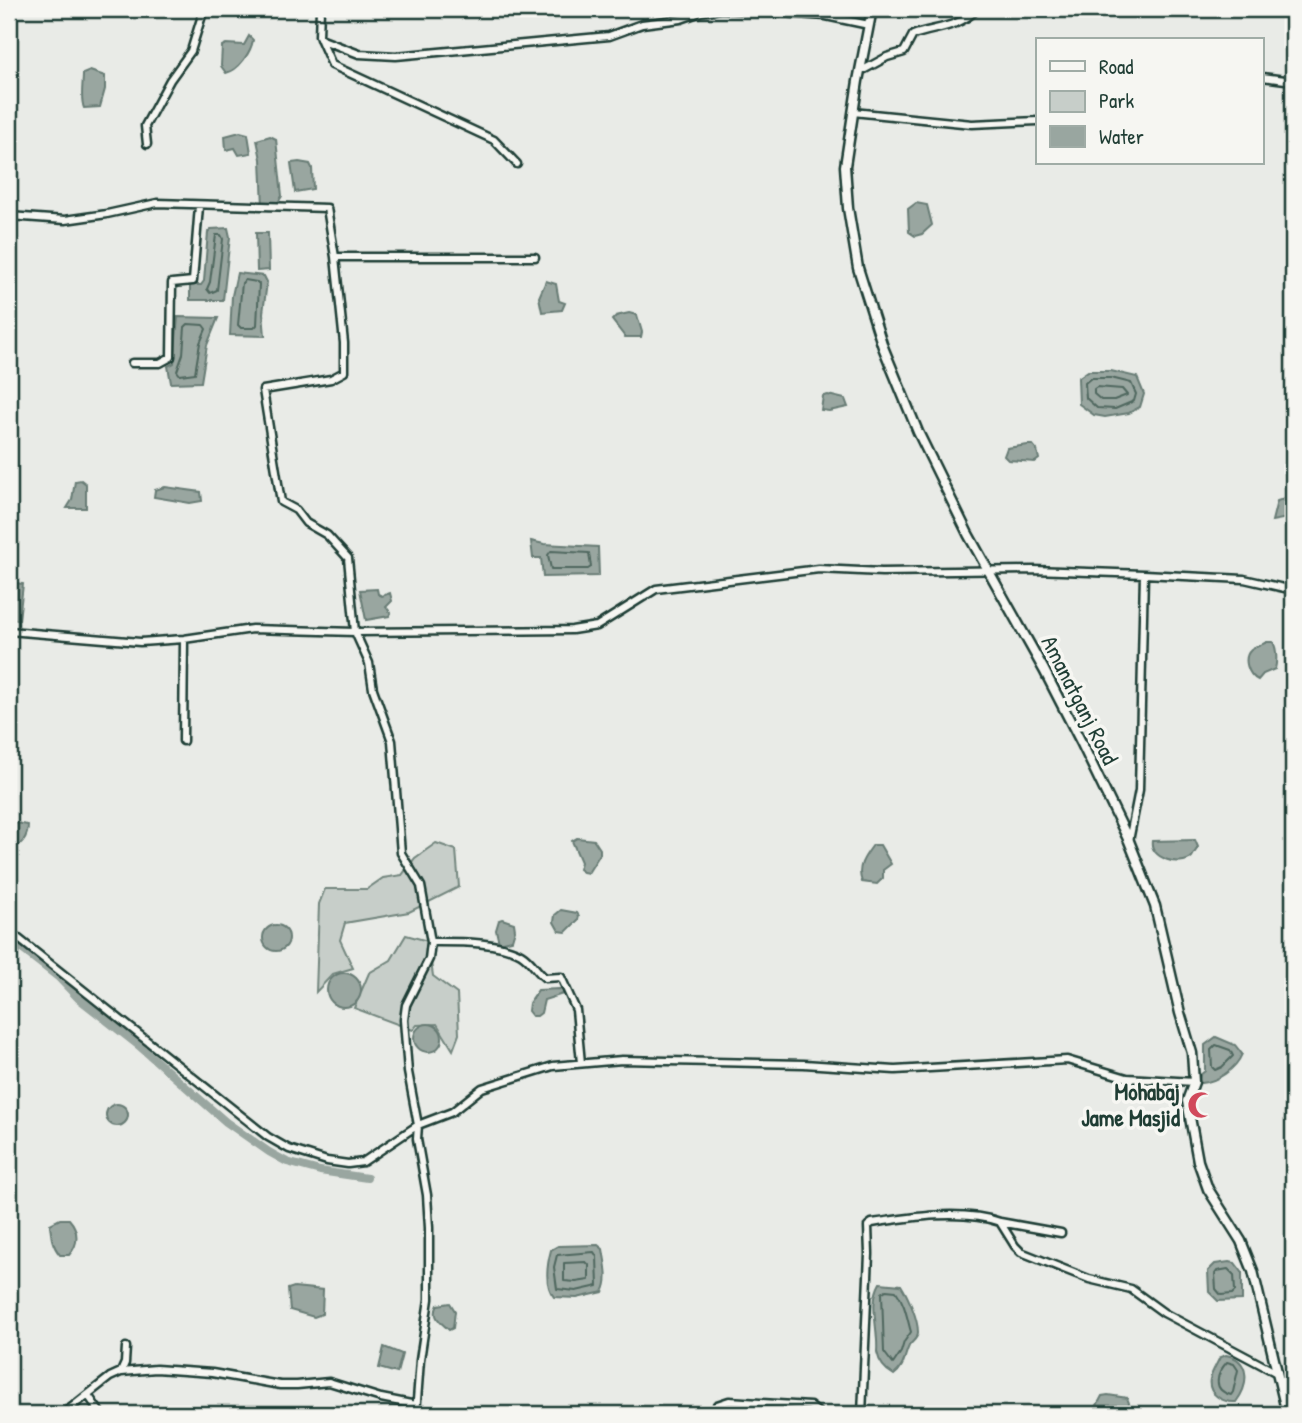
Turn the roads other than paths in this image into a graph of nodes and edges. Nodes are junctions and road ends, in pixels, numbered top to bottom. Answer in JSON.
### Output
{"nodes":[{"id":1,"x":204,"y":9,"type":"edge"},
{"id":2,"x":320,"y":9,"type":"edge"},
{"id":3,"x":872,"y":9,"type":"edge"},
{"id":4,"x":977,"y":9,"type":"edge"},
{"id":5,"x":869,"y":25,"type":"junction"},
{"id":6,"x":320,"y":39,"type":"junction"},
{"id":7,"x":860,"y":69,"type":"junction"},
{"id":8,"x":1264,"y":77,"type":"edge"},
{"id":9,"x":1293,"y":81,"type":"edge"},
{"id":10,"x":853,"y":112,"type":"junction"},
{"id":11,"x":1036,"y":121,"type":"edge"},
{"id":12,"x":147,"y":144,"type":"dead end"},
{"id":13,"x":517,"y":163,"type":"dead end"},
{"id":14,"x":199,"y":206,"type":"junction"},
{"id":15,"x":9,"y":216,"type":"edge"},
{"id":16,"x":335,"y":257,"type":"junction"},
{"id":17,"x":535,"y":257,"type":"dead end"},
{"id":18,"x":132,"y":363,"type":"dead end"},
{"id":19,"x":988,"y":570,"type":"junction"},
{"id":20,"x":1143,"y":573,"type":"junction"},
{"id":21,"x":1293,"y":590,"type":"edge"},
{"id":22,"x":9,"y":631,"type":"edge"},
{"id":23,"x":355,"y":632,"type":"junction"},
{"id":24,"x":184,"y":639,"type":"junction"},
{"id":25,"x":183,"y":741,"type":"dead end"},
{"id":26,"x":1129,"y":841,"type":"junction"},
{"id":27,"x":9,"y":931,"type":"edge"},
{"id":28,"x":431,"y":943,"type":"junction"},
{"id":29,"x":580,"y":1063,"type":"junction"},
{"id":30,"x":1194,"y":1082,"type":"junction"},
{"id":31,"x":418,"y":1125,"type":"junction"},
{"id":32,"x":1000,"y":1222,"type":"junction"},
{"id":33,"x":1061,"y":1233,"type":"dead end"},
{"id":34,"x":125,"y":1348,"type":"dead end"},
{"id":35,"x":121,"y":1372,"type":"junction"},
{"id":36,"x":1277,"y":1373,"type":"junction"},
{"id":37,"x":88,"y":1395,"type":"junction"},
{"id":38,"x":416,"y":1405,"type":"junction"},
{"id":39,"x":1288,"y":1412,"type":"edge"},
{"id":40,"x":63,"y":1414,"type":"edge"},
{"id":41,"x":101,"y":1414,"type":"edge"},
{"id":42,"x":416,"y":1414,"type":"edge"},
{"id":43,"x":717,"y":1414,"type":"edge"},
{"id":44,"x":820,"y":1414,"type":"edge"},
{"id":45,"x":862,"y":1414,"type":"edge"}],
"edges":[{"from":1,"to":12,"type":"street"},
{"from":2,"to":6,"type":"street"},
{"from":3,"to":5,"type":"main road","name":"Amanatganj Road"},
{"from":4,"to":7,"type":"street"},
{"from":5,"to":6,"type":"street"},
{"from":5,"to":7,"type":"main road","name":"Amanatganj Road"},
{"from":6,"to":13,"type":"street"},
{"from":7,"to":10,"type":"main road","name":"Amanatganj Road"},
{"from":8,"to":9,"type":"street"},
{"from":10,"to":11,"type":"street"},
{"from":10,"to":19,"type":"main road","name":"Amanatganj Road"},
{"from":14,"to":15,"type":"street"},
{"from":14,"to":16,"type":"street"},
{"from":14,"to":18,"type":"street"},
{"from":16,"to":17,"type":"street"},
{"from":16,"to":23,"type":"street"},
{"from":19,"to":20,"type":"street"},
{"from":19,"to":23,"type":"street"},
{"from":19,"to":26,"type":"main road","name":"Amanatganj Road"},
{"from":20,"to":21,"type":"street"},
{"from":20,"to":26,"type":"street"},
{"from":22,"to":24,"type":"street"},
{"from":23,"to":24,"type":"street"},
{"from":23,"to":28,"type":"street"},
{"from":24,"to":25,"type":"street"},
{"from":26,"to":30,"type":"main road","name":"Amanatganj Road"},
{"from":27,"to":31,"type":"street"},
{"from":28,"to":29,"type":"street"},
{"from":28,"to":31,"type":"street"},
{"from":29,"to":30,"type":"street"},
{"from":29,"to":31,"type":"street"},
{"from":30,"to":36,"type":"main road","name":"Amanatganj Road"},
{"from":31,"to":38,"type":"street"},
{"from":32,"to":33,"type":"street"},
{"from":32,"to":36,"type":"street"},
{"from":32,"to":45,"type":"street"},
{"from":34,"to":35,"type":"street"},
{"from":35,"to":37,"type":"street"},
{"from":35,"to":38,"type":"street"},
{"from":36,"to":39,"type":"main road","name":"Amanatganj Road"},
{"from":37,"to":40,"type":"street"},
{"from":37,"to":41,"type":"street"},
{"from":38,"to":42,"type":"street"},
{"from":43,"to":44,"type":"street"}]}
